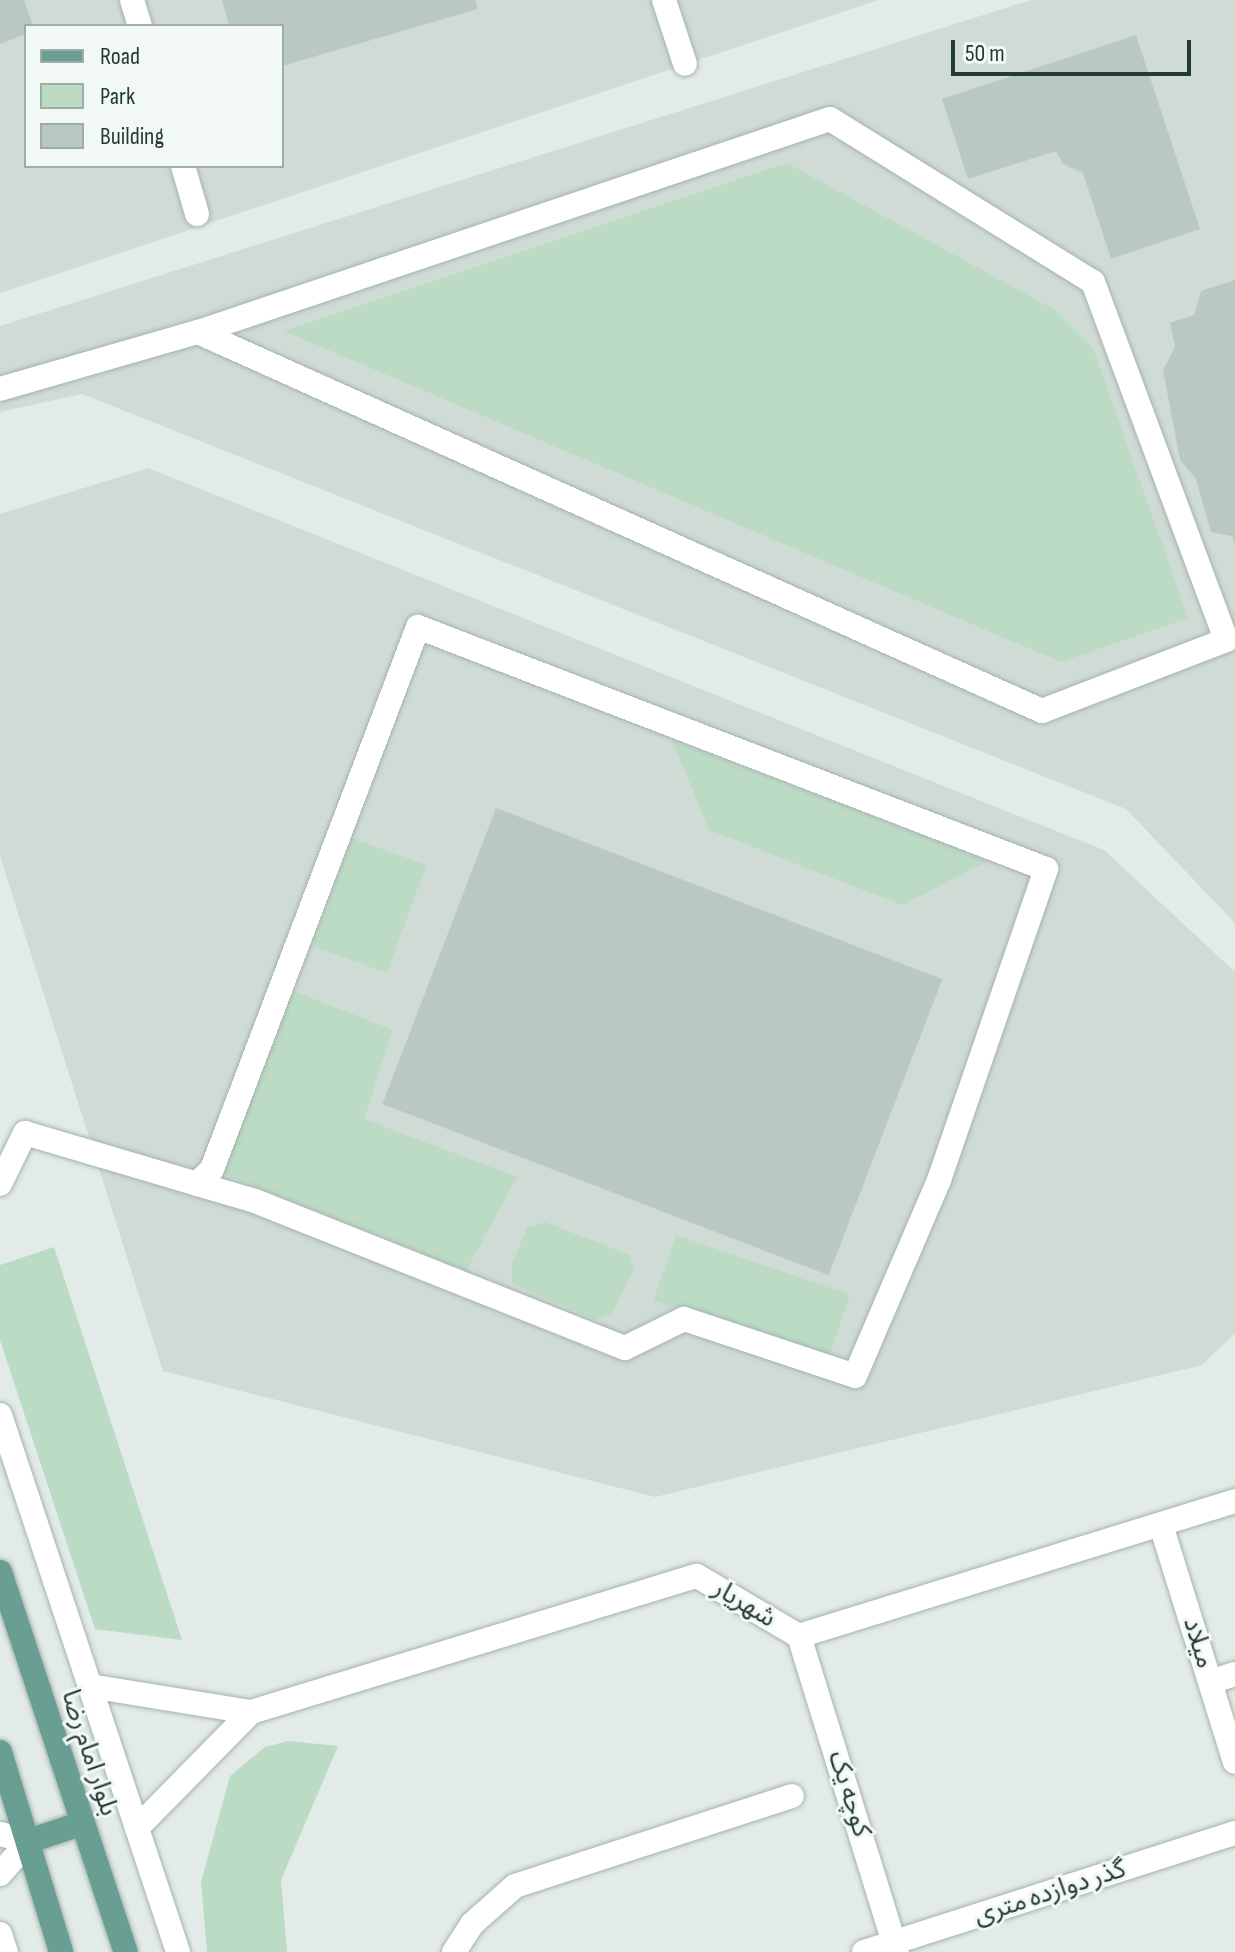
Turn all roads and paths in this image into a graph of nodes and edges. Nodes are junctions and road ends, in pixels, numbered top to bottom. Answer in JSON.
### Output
{"nodes":[{"id":1,"x":132,"y":0,"type":"edge"},
{"id":2,"x":664,"y":0,"type":"edge"},
{"id":3,"x":139,"y":24,"type":"edge"},
{"id":4,"x":685,"y":64,"type":"dead end"},
{"id":5,"x":184,"y":168,"type":"edge"},
{"id":6,"x":197,"y":214,"type":"dead end"},
{"id":7,"x":198,"y":332,"type":"junction"},
{"id":8,"x":0,"y":389,"type":"edge"},
{"id":9,"x":0,"y":1184,"type":"edge"},
{"id":10,"x":197,"y":1184,"type":"junction"},
{"id":11,"x":0,"y":1415,"type":"edge"},
{"id":12,"x":1235,"y":1501,"type":"edge"},
{"id":13,"x":1161,"y":1525,"type":"junction"},
{"id":14,"x":0,"y":1572,"type":"edge"},
{"id":15,"x":799,"y":1636,"type":"junction"},
{"id":16,"x":1235,"y":1674,"type":"edge"},
{"id":17,"x":1210,"y":1682,"type":"junction"},
{"id":18,"x":90,"y":1686,"type":"junction"},
{"id":19,"x":251,"y":1712,"type":"junction"},
{"id":20,"x":0,"y":1752,"type":"edge"},
{"id":21,"x":1235,"y":1762,"type":"edge"},
{"id":22,"x":792,"y":1796,"type":"dead end"},
{"id":23,"x":83,"y":1823,"type":"junction"},
{"id":24,"x":137,"y":1828,"type":"junction"},
{"id":25,"x":1235,"y":1833,"type":"edge"},
{"id":26,"x":0,"y":1834,"type":"edge"},
{"id":27,"x":29,"y":1841,"type":"junction"},
{"id":28,"x":0,"y":1874,"type":"edge"},
{"id":29,"x":0,"y":1934,"type":"edge"},
{"id":30,"x":895,"y":1947,"type":"edge"},
{"id":31,"x":6,"y":1952,"type":"edge"},
{"id":32,"x":61,"y":1952,"type":"edge"},
{"id":33,"x":126,"y":1952,"type":"edge"},
{"id":34,"x":178,"y":1952,"type":"edge"},
{"id":35,"x":454,"y":1952,"type":"edge"},
{"id":36,"x":864,"y":1952,"type":"edge"}],
"edges":[{"from":1,"to":3,"type":"street"},
{"from":2,"to":4,"type":"street"},
{"from":5,"to":6,"type":"street"},
{"from":7,"to":7,"type":"street"},
{"from":7,"to":8,"type":"street"},
{"from":9,"to":10,"type":"street"},
{"from":10,"to":10,"type":"street"},
{"from":11,"to":18,"type":"street"},
{"from":12,"to":13,"type":"street","name":"شهریار"},
{"from":13,"to":15,"type":"street","name":"شهریار"},
{"from":13,"to":17,"type":"street","name":"میلاد"},
{"from":14,"to":23,"type":"main road","name":"بلوار امام رضا"},
{"from":15,"to":19,"type":"street","name":"شهریار"},
{"from":15,"to":30,"type":"street","name":"کوچه یک"},
{"from":16,"to":17,"type":"street"},
{"from":17,"to":21,"type":"street","name":"میلاد"},
{"from":18,"to":19,"type":"street","name":"شهریار"},
{"from":18,"to":24,"type":"street"},
{"from":19,"to":24,"type":"street","name":"شهریار"},
{"from":20,"to":27,"type":"main road"},
{"from":22,"to":35,"type":"street"},
{"from":23,"to":27,"type":"main road"},
{"from":23,"to":33,"type":"main road","name":"بلوار امام رضا"},
{"from":24,"to":34,"type":"street"},
{"from":25,"to":30,"type":"street","name":"گذر دوازده متری"},
{"from":26,"to":27,"type":"street"},
{"from":27,"to":28,"type":"street"},
{"from":27,"to":32,"type":"main road"},
{"from":29,"to":31,"type":"street"},
{"from":30,"to":36,"type":"street","name":"گذر دوازده متری"}]}
